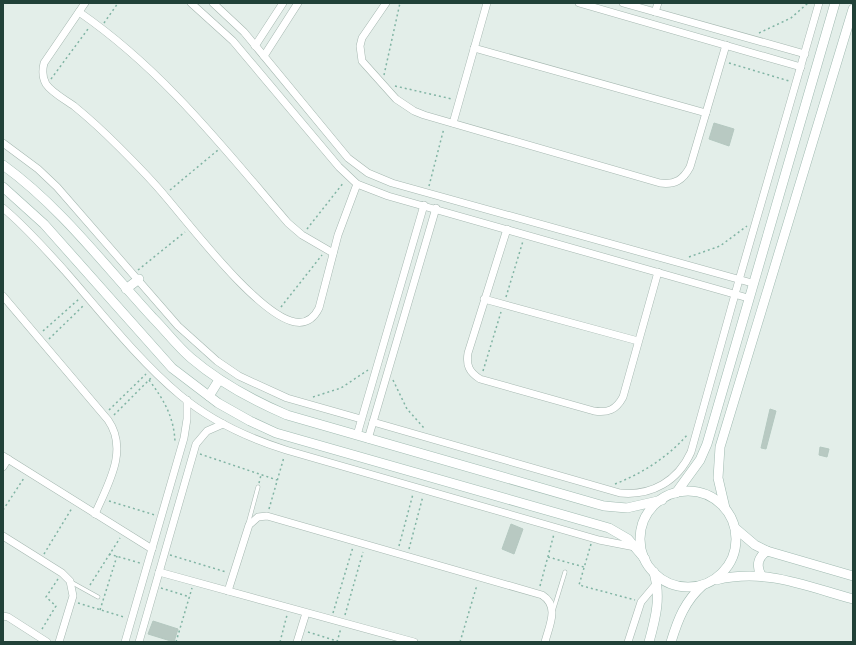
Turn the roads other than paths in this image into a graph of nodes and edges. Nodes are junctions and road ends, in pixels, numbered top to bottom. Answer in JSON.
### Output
{"nodes":[{"id":1,"x":85,"y":3,"type":"edge"},
{"id":2,"x":192,"y":3,"type":"edge"},
{"id":3,"x":213,"y":3,"type":"edge"},
{"id":4,"x":284,"y":3,"type":"edge"},
{"id":5,"x":298,"y":3,"type":"edge"},
{"id":6,"x":386,"y":3,"type":"edge"},
{"id":7,"x":487,"y":3,"type":"edge"},
{"id":8,"x":579,"y":3,"type":"edge"},
{"id":9,"x":623,"y":3,"type":"edge"},
{"id":10,"x":658,"y":3,"type":"edge"},
{"id":11,"x":819,"y":3,"type":"edge"},
{"id":12,"x":835,"y":3,"type":"edge"},
{"id":13,"x":853,"y":9,"type":"edge"},
{"id":14,"x":79,"y":12,"type":"junction"},
{"id":15,"x":655,"y":12,"type":"junction"},
{"id":16,"x":229,"y":18,"type":"junction"},
{"id":17,"x":219,"y":27,"type":"junction"},
{"id":18,"x":726,"y":45,"type":"junction"},
{"id":19,"x":255,"y":46,"type":"junction"},
{"id":20,"x":474,"y":48,"type":"junction"},
{"id":21,"x":805,"y":54,"type":"junction"},
{"id":22,"x":264,"y":56,"type":"junction"},
{"id":23,"x":801,"y":67,"type":"junction"},
{"id":24,"x":706,"y":113,"type":"junction"},
{"id":25,"x":449,"y":122,"type":"junction"},
{"id":26,"x":3,"y":143,"type":"edge"},
{"id":27,"x":3,"y":165,"type":"edge"},
{"id":28,"x":357,"y":184,"type":"junction"},
{"id":29,"x":3,"y":187,"type":"edge"},
{"id":30,"x":424,"y":205,"type":"junction"},
{"id":31,"x":476,"y":206,"type":"junction"},
{"id":32,"x":3,"y":208,"type":"edge"},
{"id":33,"x":436,"y":208,"type":"junction"},
{"id":34,"x":473,"y":219,"type":"junction"},
{"id":35,"x":507,"y":229,"type":"junction"},
{"id":36,"x":330,"y":251,"type":"junction"},
{"id":37,"x":658,"y":272,"type":"junction"},
{"id":38,"x":136,"y":276,"type":"junction"},
{"id":39,"x":739,"y":280,"type":"junction"},
{"id":40,"x":752,"y":283,"type":"junction"},
{"id":41,"x":126,"y":289,"type":"junction"},
{"id":42,"x":735,"y":294,"type":"junction"},
{"id":43,"x":3,"y":296,"type":"edge"},
{"id":44,"x":748,"y":298,"type":"junction"},
{"id":45,"x":484,"y":299,"type":"junction"},
{"id":46,"x":638,"y":341,"type":"junction"},
{"id":47,"x":219,"y":380,"type":"junction"},
{"id":48,"x":209,"y":396,"type":"junction"},
{"id":49,"x":187,"y":400,"type":"junction"},
{"id":50,"x":361,"y":419,"type":"junction"},
{"id":51,"x":373,"y":422,"type":"junction"},
{"id":52,"x":223,"y":424,"type":"junction"},
{"id":53,"x":357,"y":435,"type":"junction"},
{"id":54,"x":368,"y":439,"type":"junction"},
{"id":55,"x":6,"y":457,"type":"edge"},
{"id":56,"x":3,"y":467,"type":"edge"},
{"id":57,"x":258,"y":487,"type":"road end"},
{"id":58,"x":676,"y":493,"type":"junction"},
{"id":59,"x":662,"y":500,"type":"junction"},
{"id":60,"x":725,"y":508,"type":"junction"},
{"id":61,"x":96,"y":514,"type":"junction"},
{"id":62,"x":247,"y":528,"type":"junction"},
{"id":63,"x":735,"y":528,"type":"junction"},
{"id":64,"x":3,"y":536,"type":"edge"},
{"id":65,"x":636,"y":547,"type":"junction"},
{"id":66,"x":152,"y":549,"type":"junction"},
{"id":67,"x":767,"y":551,"type":"junction"},
{"id":68,"x":645,"y":559,"type":"junction"},
{"id":69,"x":159,"y":572,"type":"junction"},
{"id":70,"x":565,"y":572,"type":"dead end"},
{"id":71,"x":654,"y":572,"type":"junction"},
{"id":72,"x":761,"y":575,"type":"junction"},
{"id":73,"x":853,"y":576,"type":"edge"},
{"id":74,"x":70,"y":581,"type":"junction"},
{"id":75,"x":657,"y":583,"type":"junction"},
{"id":76,"x":707,"y":583,"type":"junction"},
{"id":77,"x":228,"y":591,"type":"junction"},
{"id":78,"x":98,"y":597,"type":"dead end"},
{"id":79,"x":853,"y":599,"type":"edge"},
{"id":80,"x":306,"y":612,"type":"junction"},
{"id":81,"x":553,"y":612,"type":"junction"},
{"id":82,"x":5,"y":615,"type":"edge"},
{"id":83,"x":47,"y":642,"type":"edge"},
{"id":84,"x":59,"y":642,"type":"edge"},
{"id":85,"x":125,"y":642,"type":"edge"},
{"id":86,"x":139,"y":642,"type":"edge"},
{"id":87,"x":297,"y":642,"type":"edge"},
{"id":88,"x":414,"y":642,"type":"edge"},
{"id":89,"x":545,"y":642,"type":"edge"},
{"id":90,"x":628,"y":642,"type":"edge"},
{"id":91,"x":648,"y":642,"type":"edge"},
{"id":92,"x":671,"y":642,"type":"edge"}],
"edges":[{"from":1,"to":14,"type":"street"},
{"from":2,"to":17,"type":"street"},
{"from":3,"to":16,"type":"street"},
{"from":4,"to":19,"type":"street"},
{"from":5,"to":22,"type":"street"},
{"from":6,"to":25,"type":"street"},
{"from":7,"to":20,"type":"street"},
{"from":8,"to":18,"type":"street"},
{"from":9,"to":15,"type":"street"},
{"from":10,"to":15,"type":"street"},
{"from":11,"to":21,"type":"street"},
{"from":12,"to":40,"type":"street"},
{"from":13,"to":60,"type":"street"},
{"from":14,"to":36,"type":"street"},
{"from":14,"to":36,"type":"street"},
{"from":15,"to":21,"type":"street"},
{"from":16,"to":17,"type":"street"},
{"from":16,"to":19,"type":"street"},
{"from":17,"to":28,"type":"street"},
{"from":18,"to":23,"type":"street"},
{"from":18,"to":24,"type":"street"},
{"from":19,"to":22,"type":"street"},
{"from":20,"to":24,"type":"street"},
{"from":20,"to":25,"type":"street"},
{"from":21,"to":23,"type":"street"},
{"from":22,"to":31,"type":"street"},
{"from":23,"to":39,"type":"street"},
{"from":24,"to":25,"type":"street"},
{"from":26,"to":38,"type":"street"},
{"from":27,"to":41,"type":"street"},
{"from":28,"to":30,"type":"street"},
{"from":28,"to":36,"type":"street"},
{"from":29,"to":48,"type":"street"},
{"from":30,"to":33,"type":"street"},
{"from":30,"to":50,"type":"street"},
{"from":31,"to":34,"type":"street"},
{"from":31,"to":39,"type":"street"},
{"from":32,"to":49,"type":"street"},
{"from":33,"to":34,"type":"street"},
{"from":33,"to":51,"type":"street"},
{"from":34,"to":35,"type":"street"},
{"from":35,"to":37,"type":"street"},
{"from":35,"to":45,"type":"street"},
{"from":37,"to":42,"type":"street"},
{"from":37,"to":46,"type":"street"},
{"from":38,"to":41,"type":"street"},
{"from":38,"to":50,"type":"street"},
{"from":39,"to":40,"type":"street"},
{"from":39,"to":42,"type":"street"},
{"from":40,"to":44,"type":"street"},
{"from":41,"to":47,"type":"street"},
{"from":42,"to":44,"type":"street"},
{"from":42,"to":51,"type":"street"},
{"from":43,"to":61,"type":"street"},
{"from":44,"to":58,"type":"street"},
{"from":45,"to":46,"type":"street"},
{"from":45,"to":46,"type":"street"},
{"from":47,"to":48,"type":"street"},
{"from":47,"to":53,"type":"street"},
{"from":48,"to":65,"type":"street"},
{"from":49,"to":52,"type":"street"},
{"from":49,"to":66,"type":"street"},
{"from":50,"to":53,"type":"street"},
{"from":51,"to":54,"type":"street"},
{"from":52,"to":65,"type":"street"},
{"from":52,"to":69,"type":"street"},
{"from":53,"to":54,"type":"street"},
{"from":54,"to":59,"type":"street"},
{"from":55,"to":56,"type":"street"},
{"from":55,"to":61,"type":"street"},
{"from":57,"to":62,"type":"lane"},
{"from":58,"to":59,"type":"street"},
{"from":58,"to":60,"type":"street"},
{"from":59,"to":68,"type":"street"},
{"from":60,"to":63,"type":"street"},
{"from":61,"to":66,"type":"street"},
{"from":62,"to":77,"type":"street"},
{"from":62,"to":81,"type":"street"},
{"from":63,"to":67,"type":"street"},
{"from":63,"to":76,"type":"street"},
{"from":64,"to":74,"type":"street"},
{"from":65,"to":68,"type":"street"},
{"from":66,"to":85,"type":"street"},
{"from":67,"to":72,"type":"street"},
{"from":67,"to":73,"type":"street"},
{"from":68,"to":71,"type":"street"},
{"from":69,"to":77,"type":"street"},
{"from":69,"to":86,"type":"street"},
{"from":70,"to":81,"type":"lane"},
{"from":71,"to":75,"type":"street"},
{"from":71,"to":76,"type":"street"},
{"from":72,"to":76,"type":"street"},
{"from":72,"to":79,"type":"street"},
{"from":74,"to":78,"type":"lane"},
{"from":74,"to":84,"type":"street"},
{"from":75,"to":90,"type":"street"},
{"from":75,"to":91,"type":"street"},
{"from":76,"to":92,"type":"street"},
{"from":77,"to":80,"type":"street"},
{"from":80,"to":87,"type":"street"},
{"from":80,"to":88,"type":"street"},
{"from":81,"to":89,"type":"street"},
{"from":82,"to":83,"type":"street"}]}
